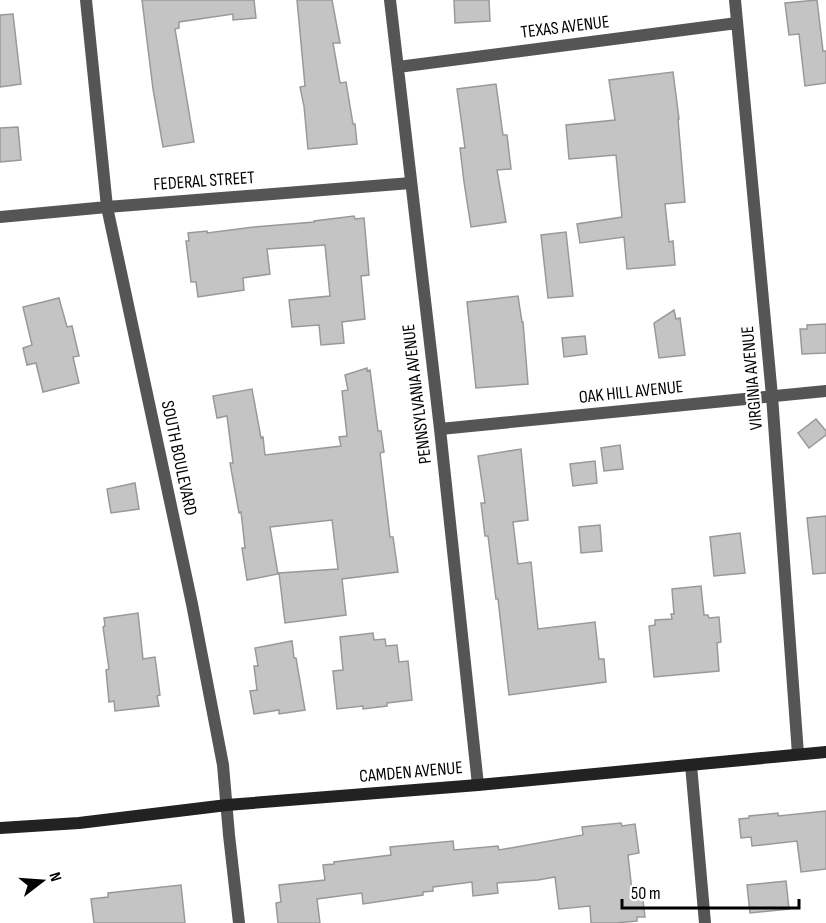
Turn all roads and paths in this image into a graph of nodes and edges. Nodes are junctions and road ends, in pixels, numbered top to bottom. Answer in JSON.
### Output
{"nodes":[{"id":1,"x":86,"y":0,"type":"edge"},
{"id":2,"x":390,"y":0,"type":"edge"},
{"id":3,"x":735,"y":0,"type":"edge"},
{"id":4,"x":737,"y":23,"type":"junction"},
{"id":5,"x":398,"y":67,"type":"junction"},
{"id":6,"x":411,"y":183,"type":"junction"},
{"id":7,"x":107,"y":207,"type":"junction"},
{"id":8,"x":0,"y":218,"type":"edge"},
{"id":9,"x":826,"y":391,"type":"edge"},
{"id":10,"x":772,"y":396,"type":"junction"},
{"id":11,"x":440,"y":429,"type":"junction"},
{"id":12,"x":826,"y":752,"type":"edge"},
{"id":13,"x":798,"y":754,"type":"junction"},
{"id":14,"x":691,"y":765,"type":"junction"},
{"id":15,"x":478,"y":785,"type":"junction"},
{"id":16,"x":227,"y":805,"type":"junction"},
{"id":17,"x":0,"y":828,"type":"edge"},
{"id":18,"x":240,"y":923,"type":"edge"},
{"id":19,"x":705,"y":923,"type":"edge"}],
"edges":[{"from":1,"to":7,"type":"street","name":"SOUTH BOULEVARD"},
{"from":2,"to":5,"type":"street","name":"PENNSYLVANIA AVENUE"},
{"from":3,"to":4,"type":"street","name":"VIRGINIA AVENUE"},
{"from":4,"to":5,"type":"street","name":"TEXAS AVENUE"},
{"from":4,"to":10,"type":"street","name":"VIRGINIA AVENUE"},
{"from":5,"to":6,"type":"street","name":"PENNSYLVANIA AVENUE"},
{"from":6,"to":7,"type":"street","name":"FEDERAL STREET"},
{"from":6,"to":11,"type":"street","name":"PENNSYLVANIA AVENUE"},
{"from":7,"to":8,"type":"street","name":"FEDERAL STREET"},
{"from":7,"to":16,"type":"street","name":"SOUTH BOULEVARD"},
{"from":9,"to":10,"type":"street","name":"OAK HILL AVENUE"},
{"from":10,"to":11,"type":"street","name":"OAK HILL AVENUE"},
{"from":10,"to":13,"type":"street","name":"VIRGINIA AVENUE"},
{"from":11,"to":15,"type":"street","name":"PENNSYLVANIA AVENUE"},
{"from":12,"to":13,"type":"street","name":"CAMDEN AVENUE"},
{"from":13,"to":14,"type":"street","name":"CAMDEN AVENUE"},
{"from":14,"to":15,"type":"street","name":"CAMDEN AVENUE"},
{"from":14,"to":19,"type":"street"},
{"from":15,"to":16,"type":"street","name":"CAMDEN AVENUE"},
{"from":16,"to":17,"type":"street","name":"CAMDEN AVENUE"},
{"from":16,"to":18,"type":"street","name":"SOUTH BOULEVARD"}]}
